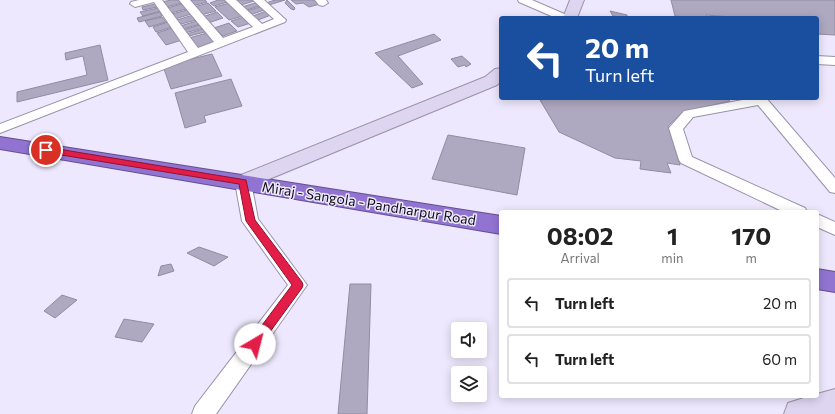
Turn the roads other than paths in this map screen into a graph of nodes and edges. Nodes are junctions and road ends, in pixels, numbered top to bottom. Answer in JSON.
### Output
{"nodes":[{"id":1,"x":151,"y":0,"type":"edge"},
{"id":2,"x":157,"y":0,"type":"edge"},
{"id":3,"x":184,"y":0,"type":"edge"},
{"id":4,"x":230,"y":0,"type":"edge"},
{"id":5,"x":258,"y":0,"type":"edge"},
{"id":6,"x":523,"y":0,"type":"edge"},
{"id":7,"x":577,"y":0,"type":"edge"},
{"id":8,"x":135,"y":4,"type":"dead end"},
{"id":9,"x":560,"y":16,"type":"edge"},
{"id":10,"x":571,"y":16,"type":"edge"},
{"id":11,"x":260,"y":28,"type":"junction"},
{"id":12,"x":221,"y":43,"type":"junction"},
{"id":13,"x":195,"y":53,"type":"junction"},
{"id":14,"x":819,"y":60,"type":"edge"},
{"id":15,"x":835,"y":61,"type":"edge"},
{"id":16,"x":499,"y":75,"type":"edge"},
{"id":17,"x":755,"y":100,"type":"edge"},
{"id":18,"x":761,"y":100,"type":"edge"},
{"id":19,"x":0,"y":129,"type":"edge"},
{"id":20,"x":0,"y":143,"type":"edge"},
{"id":21,"x":243,"y":182,"type":"junction"},
{"id":22,"x":835,"y":188,"type":"edge"},
{"id":23,"x":795,"y":210,"type":"edge"},
{"id":24,"x":819,"y":221,"type":"edge"},
{"id":25,"x":499,"y":225,"type":"edge"},
{"id":26,"x":835,"y":228,"type":"edge"},
{"id":27,"x":819,"y":279,"type":"edge"},
{"id":28,"x":835,"y":282,"type":"edge"},
{"id":29,"x":835,"y":403,"type":"edge"},
{"id":30,"x":203,"y":414,"type":"edge"},
{"id":31,"x":799,"y":414,"type":"edge"}],
"edges":[{"from":1,"to":8,"type":"street"},
{"from":2,"to":13,"type":"street"},
{"from":3,"to":12,"type":"street"},
{"from":4,"to":11,"type":"street"},
{"from":5,"to":11,"type":"street"},
{"from":6,"to":9,"type":"street"},
{"from":7,"to":10,"type":"street"},
{"from":11,"to":12,"type":"street"},
{"from":12,"to":13,"type":"street"},
{"from":13,"to":19,"type":"street"},
{"from":14,"to":15,"type":"street"},
{"from":16,"to":21,"type":"street"},
{"from":17,"to":23,"type":"street"},
{"from":18,"to":22,"type":"street"},
{"from":20,"to":21,"type":"highway","name":"Miraj - Sangola - Pandharpur Road"},
{"from":21,"to":25,"type":"highway","name":"Miraj - Sangola - Pandharpur Road"},
{"from":21,"to":30,"type":"street"},
{"from":24,"to":26,"type":"street"},
{"from":27,"to":28,"type":"highway"},
{"from":29,"to":31,"type":"street"}]}
